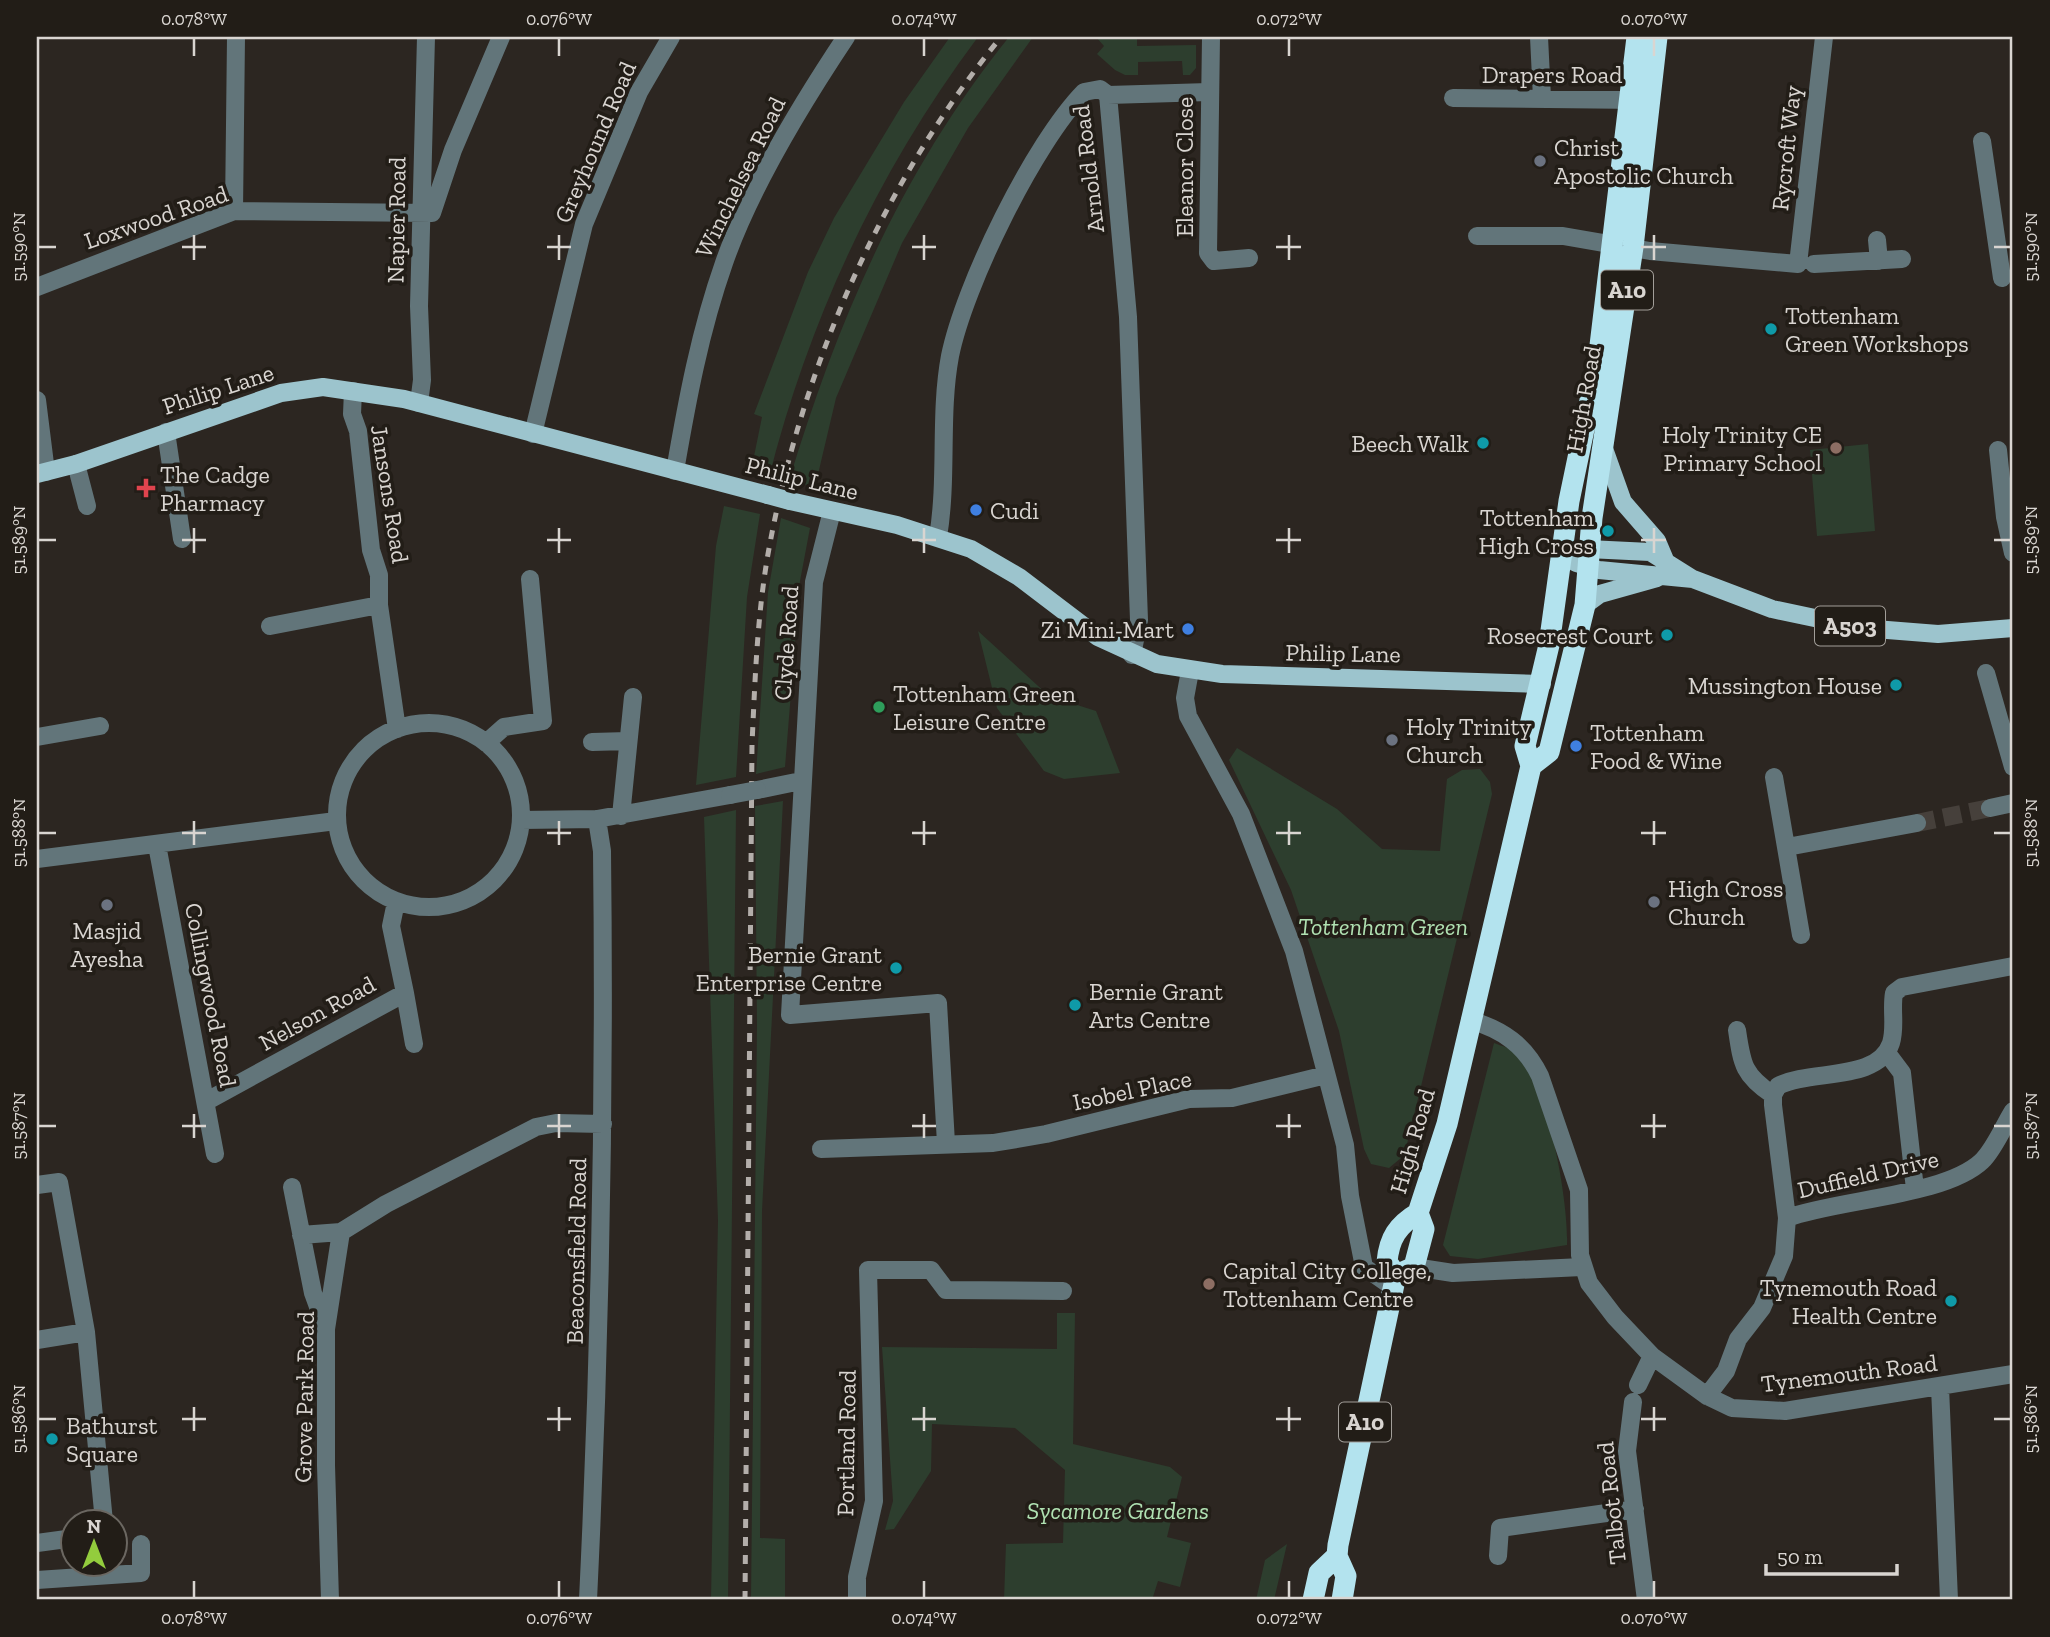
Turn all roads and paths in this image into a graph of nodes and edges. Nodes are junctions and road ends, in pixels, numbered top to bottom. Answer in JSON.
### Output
{"nodes":[{"id":1,"x":236,"y":37,"type":"edge"},
{"id":2,"x":426,"y":37,"type":"edge"},
{"id":3,"x":501,"y":37,"type":"edge"},
{"id":4,"x":671,"y":37,"type":"edge"},
{"id":5,"x":846,"y":37,"type":"edge"},
{"id":6,"x":1211,"y":37,"type":"edge"},
{"id":7,"x":1539,"y":37,"type":"edge"},
{"id":8,"x":1637,"y":37,"type":"edge"},
{"id":9,"x":1657,"y":37,"type":"edge"},
{"id":10,"x":1824,"y":37,"type":"edge"},
{"id":11,"x":1209,"y":92,"type":"junction"},
{"id":12,"x":1108,"y":94,"type":"junction"},
{"id":13,"x":1453,"y":98,"type":"dead end"},
{"id":14,"x":1542,"y":98,"type":"junction"},
{"id":15,"x":1641,"y":100,"type":"junction"},
{"id":16,"x":1982,"y":141,"type":"dead end"},
{"id":17,"x":422,"y":146,"type":"junction"},
{"id":18,"x":453,"y":150,"type":"junction"},
{"id":19,"x":234,"y":211,"type":"junction"},
{"id":20,"x":421,"y":215,"type":"junction"},
{"id":21,"x":1477,"y":236,"type":"dead end"},
{"id":22,"x":1877,"y":240,"type":"dead end"},
{"id":23,"x":1624,"y":246,"type":"junction"},
{"id":24,"x":1249,"y":258,"type":"dead end"},
{"id":25,"x":1902,"y":258,"type":"dead end"},
{"id":26,"x":1879,"y":261,"type":"junction"},
{"id":27,"x":1806,"y":264,"type":"junction"},
{"id":28,"x":2005,"y":267,"type":"edge"},
{"id":29,"x":37,"y":287,"type":"edge"},
{"id":30,"x":353,"y":391,"type":"junction"},
{"id":31,"x":37,"y":400,"type":"edge"},
{"id":32,"x":419,"y":403,"type":"junction"},
{"id":33,"x":166,"y":432,"type":"junction"},
{"id":34,"x":533,"y":434,"type":"junction"},
{"id":35,"x":1602,"y":443,"type":"junction"},
{"id":36,"x":1998,"y":450,"type":"dead end"},
{"id":37,"x":76,"y":464,"type":"junction"},
{"id":38,"x":675,"y":471,"type":"junction"},
{"id":39,"x":41,"y":473,"type":"edge"},
{"id":40,"x":87,"y":506,"type":"dead end"},
{"id":41,"x":832,"y":511,"type":"junction"},
{"id":42,"x":938,"y":537,"type":"junction"},
{"id":43,"x":182,"y":538,"type":"dead end"},
{"id":44,"x":2013,"y":554,"type":"edge"},
{"id":45,"x":1561,"y":556,"type":"junction"},
{"id":46,"x":1589,"y":559,"type":"junction"},
{"id":47,"x":1665,"y":560,"type":"junction"},
{"id":48,"x":1657,"y":578,"type":"junction"},
{"id":49,"x":530,"y":579,"type":"dead end"},
{"id":50,"x":1693,"y":579,"type":"junction"},
{"id":51,"x":379,"y":605,"type":"junction"},
{"id":52,"x":1585,"y":605,"type":"junction"},
{"id":53,"x":270,"y":626,"type":"dead end"},
{"id":54,"x":2013,"y":628,"type":"edge"},
{"id":55,"x":1132,"y":655,"type":"junction"},
{"id":56,"x":1190,"y":671,"type":"junction"},
{"id":57,"x":1986,"y":673,"type":"dead end"},
{"id":58,"x":1542,"y":684,"type":"junction"},
{"id":59,"x":1567,"y":684,"type":"junction"},
{"id":60,"x":633,"y":697,"type":"dead end"},
{"id":61,"x":100,"y":726,"type":"dead end"},
{"id":62,"x":397,"y":729,"type":"junction"},
{"id":63,"x":37,"y":737,"type":"edge"},
{"id":64,"x":628,"y":741,"type":"junction"},
{"id":65,"x":592,"y":742,"type":"dead end"},
{"id":66,"x":486,"y":743,"type":"junction"},
{"id":67,"x":1531,"y":766,"type":"junction"},
{"id":68,"x":2013,"y":767,"type":"edge"},
{"id":69,"x":1774,"y":777,"type":"dead end"},
{"id":70,"x":801,"y":781,"type":"junction"},
{"id":71,"x":2013,"y":803,"type":"edge"},
{"id":72,"x":1990,"y":808,"type":"tunnel mouth"},
{"id":73,"x":621,"y":816,"type":"junction"},
{"id":74,"x":597,"y":819,"type":"junction"},
{"id":75,"x":522,"y":820,"type":"junction"},
{"id":76,"x":336,"y":821,"type":"junction"},
{"id":77,"x":1917,"y":823,"type":"tunnel mouth"},
{"id":78,"x":157,"y":845,"type":"junction"},
{"id":79,"x":1787,"y":847,"type":"junction"},
{"id":80,"x":37,"y":859,"type":"edge"},
{"id":81,"x":396,"y":902,"type":"junction"},
{"id":82,"x":1801,"y":935,"type":"dead end"},
{"id":83,"x":2013,"y":966,"type":"edge"},
{"id":84,"x":405,"y":993,"type":"junction"},
{"id":85,"x":1470,"y":1020,"type":"junction"},
{"id":86,"x":1737,"y":1030,"type":"dead end"},
{"id":87,"x":414,"y":1044,"type":"dead end"},
{"id":88,"x":1887,"y":1053,"type":"junction"},
{"id":89,"x":1326,"y":1075,"type":"junction"},
{"id":90,"x":1773,"y":1095,"type":"junction"},
{"id":91,"x":207,"y":1101,"type":"junction"},
{"id":92,"x":2011,"y":1114,"type":"edge"},
{"id":93,"x":603,"y":1124,"type":"junction"},
{"id":94,"x":946,"y":1143,"type":"junction"},
{"id":95,"x":821,"y":1149,"type":"dead end"},
{"id":96,"x":215,"y":1154,"type":"dead end"},
{"id":97,"x":37,"y":1185,"type":"edge"},
{"id":98,"x":292,"y":1187,"type":"dead end"},
{"id":99,"x":1915,"y":1189,"type":"junction"},
{"id":100,"x":1418,"y":1213,"type":"junction"},
{"id":101,"x":1787,"y":1218,"type":"junction"},
{"id":102,"x":341,"y":1232,"type":"junction"},
{"id":103,"x":301,"y":1235,"type":"junction"},
{"id":104,"x":1582,"y":1267,"type":"junction"},
{"id":105,"x":1401,"y":1277,"type":"junction"},
{"id":106,"x":1063,"y":1291,"type":"dead end"},
{"id":107,"x":326,"y":1329,"type":"junction"},
{"id":108,"x":86,"y":1332,"type":"junction"},
{"id":109,"x":37,"y":1340,"type":"edge"},
{"id":110,"x":1652,"y":1356,"type":"junction"},
{"id":111,"x":2013,"y":1374,"type":"edge"},
{"id":112,"x":1940,"y":1387,"type":"junction"},
{"id":113,"x":1707,"y":1396,"type":"junction"},
{"id":114,"x":103,"y":1508,"type":"edge"},
{"id":115,"x":1635,"y":1509,"type":"junction"},
{"id":116,"x":60,"y":1540,"type":"edge"},
{"id":117,"x":37,"y":1543,"type":"edge"},
{"id":118,"x":141,"y":1544,"type":"dead end"},
{"id":119,"x":1337,"y":1556,"type":"junction"},
{"id":120,"x":1498,"y":1556,"type":"dead end"},
{"id":121,"x":37,"y":1580,"type":"edge"},
{"id":122,"x":330,"y":1600,"type":"edge"},
{"id":123,"x":587,"y":1600,"type":"edge"},
{"id":124,"x":857,"y":1600,"type":"edge"},
{"id":125,"x":1313,"y":1600,"type":"edge"},
{"id":126,"x":1342,"y":1600,"type":"edge"},
{"id":127,"x":1646,"y":1600,"type":"edge"},
{"id":128,"x":1949,"y":1600,"type":"edge"}],
"edges":[{"from":1,"to":19,"type":"street"},
{"from":2,"to":17,"type":"street","name":"Napier Road"},
{"from":3,"to":18,"type":"street"},
{"from":4,"to":34,"type":"street","name":"Greyhound Road"},
{"from":5,"to":38,"type":"street","name":"Winchelsea Road"},
{"from":6,"to":11,"type":"street","name":"Eleanor Close"},
{"from":7,"to":14,"type":"street"},
{"from":8,"to":15,"type":"highway","name":"High Road","number":"A10"},
{"from":9,"to":15,"type":"highway","name":"High Road","number":"A10"},
{"from":10,"to":27,"type":"street","name":"Rycroft Way"},
{"from":11,"to":12,"type":"street"},
{"from":11,"to":24,"type":"street","name":"Eleanor Close"},
{"from":12,"to":42,"type":"street","name":"Arnold Road"},
{"from":12,"to":55,"type":"street","name":"Arnold Road"},
{"from":13,"to":14,"type":"street","name":"Drapers Road"},
{"from":14,"to":15,"type":"street","name":"Drapers Road"},
{"from":15,"to":23,"type":"highway","name":"High Road","number":"A10"},
{"from":16,"to":28,"type":"street"},
{"from":17,"to":18,"type":"street"},
{"from":17,"to":20,"type":"street","name":"Napier Road"},
{"from":18,"to":20,"type":"street"},
{"from":19,"to":20,"type":"street","name":"Loxwood Road"},
{"from":19,"to":29,"type":"street","name":"Loxwood Road"},
{"from":20,"to":32,"type":"street","name":"Napier Road"},
{"from":21,"to":23,"type":"street"},
{"from":22,"to":26,"type":"street"},
{"from":23,"to":27,"type":"street"},
{"from":23,"to":35,"type":"highway","name":"High Road","number":"A10"},
{"from":23,"to":45,"type":"highway","name":"High Road","number":"A10"},
{"from":25,"to":26,"type":"street"},
{"from":26,"to":27,"type":"street"},
{"from":30,"to":32,"type":"main road","name":"Philip Lane"},
{"from":30,"to":33,"type":"main road","name":"Philip Lane"},
{"from":30,"to":51,"type":"street","name":"Jansons Road"},
{"from":31,"to":39,"type":"street"},
{"from":32,"to":34,"type":"main road","name":"Philip Lane"},
{"from":33,"to":37,"type":"main road","name":"Philip Lane"},
{"from":33,"to":43,"type":"street"},
{"from":34,"to":38,"type":"main road","name":"Philip Lane"},
{"from":35,"to":46,"type":"highway","name":"High Road","number":"A10"},
{"from":35,"to":47,"type":"main road","number":"A503"},
{"from":36,"to":44,"type":"street"},
{"from":37,"to":39,"type":"main road","name":"Philip Lane"},
{"from":37,"to":40,"type":"street"},
{"from":38,"to":41,"type":"main road","name":"Philip Lane","bridge":true},
{"from":41,"to":42,"type":"main road","name":"Philip Lane"},
{"from":41,"to":70,"type":"street","name":"Clyde Road"},
{"from":42,"to":55,"type":"main road","name":"Philip Lane"},
{"from":45,"to":46,"type":"main road"},
{"from":45,"to":58,"type":"highway","name":"High Road","number":"A10"},
{"from":46,"to":47,"type":"main road"},
{"from":46,"to":48,"type":"main road","number":"A503"},
{"from":46,"to":52,"type":"highway","name":"High Road","number":"A10"},
{"from":47,"to":50,"type":"main road","number":"A503"},
{"from":48,"to":50,"type":"main road","number":"A503"},
{"from":48,"to":52,"type":"main road","number":"A503"},
{"from":49,"to":66,"type":"street"},
{"from":50,"to":54,"type":"main road","number":"A503"},
{"from":51,"to":53,"type":"street"},
{"from":51,"to":62,"type":"street","name":"Jansons Road"},
{"from":52,"to":59,"type":"highway","name":"High Road","number":"A10"},
{"from":55,"to":56,"type":"main road","name":"Philip Lane"},
{"from":56,"to":58,"type":"main road","name":"Philip Lane"},
{"from":56,"to":89,"type":"street"},
{"from":57,"to":68,"type":"street"},
{"from":58,"to":59,"type":"highway"},
{"from":58,"to":67,"type":"highway","name":"High Road","number":"A10"},
{"from":59,"to":67,"type":"highway","name":"High Road","number":"A10"},
{"from":60,"to":64,"type":"street"},
{"from":61,"to":63,"type":"street"},
{"from":62,"to":66,"type":"street"},
{"from":62,"to":76,"type":"street"},
{"from":64,"to":65,"type":"street"},
{"from":64,"to":73,"type":"street"},
{"from":66,"to":75,"type":"street"},
{"from":67,"to":85,"type":"highway","name":"High Road","number":"A10"},
{"from":69,"to":79,"type":"street"},
{"from":70,"to":73,"type":"street","bridge":true},
{"from":70,"to":94,"type":"street","name":"Clyde Road"},
{"from":71,"to":72,"type":"street"},
{"from":73,"to":74,"type":"street"},
{"from":74,"to":75,"type":"street"},
{"from":74,"to":93,"type":"street","name":"Beaconsfield Road"},
{"from":75,"to":81,"type":"street"},
{"from":76,"to":78,"type":"street"},
{"from":76,"to":81,"type":"street"},
{"from":77,"to":79,"type":"street"},
{"from":78,"to":80,"type":"street"},
{"from":78,"to":91,"type":"street","name":"Collingwood Road"},
{"from":79,"to":82,"type":"street"},
{"from":81,"to":84,"type":"street","name":"Nelson Road"},
{"from":83,"to":88,"type":"street"},
{"from":84,"to":87,"type":"street"},
{"from":84,"to":91,"type":"street","name":"Nelson Road"},
{"from":85,"to":100,"type":"highway","name":"High Road","number":"A10"},
{"from":85,"to":104,"type":"street"},
{"from":86,"to":90,"type":"street"},
{"from":88,"to":90,"type":"street"},
{"from":88,"to":99,"type":"street"},
{"from":89,"to":94,"type":"street","name":"Isobel Place"},
{"from":89,"to":105,"type":"street"},
{"from":90,"to":101,"type":"street"},
{"from":91,"to":96,"type":"street","name":"Collingwood Road"},
{"from":92,"to":99,"type":"street","name":"Duffield Drive"},
{"from":93,"to":102,"type":"street"},
{"from":93,"to":123,"type":"street","name":"Beaconsfield Road"},
{"from":94,"to":95,"type":"street","name":"Isobel Place"},
{"from":97,"to":108,"type":"street"},
{"from":98,"to":103,"type":"street"},
{"from":99,"to":101,"type":"street","name":"Duffield Drive"},
{"from":100,"to":105,"type":"highway","name":"High Road","number":"A10"},
{"from":100,"to":105,"type":"highway","number":"A10"},
{"from":101,"to":113,"type":"street"},
{"from":102,"to":103,"type":"street"},
{"from":102,"to":107,"type":"street","name":"Grove Park Road"},
{"from":103,"to":107,"type":"street"},
{"from":104,"to":105,"type":"street"},
{"from":104,"to":110,"type":"street","name":"Tynemouth Road"},
{"from":105,"to":119,"type":"highway","name":"High Road","number":"A10"},
{"from":106,"to":124,"type":"street","name":"Portland Road"},
{"from":107,"to":122,"type":"street","name":"Grove Park Road"},
{"from":108,"to":109,"type":"street"},
{"from":108,"to":114,"type":"street"},
{"from":110,"to":113,"type":"street","name":"Tynemouth Road"},
{"from":110,"to":115,"type":"street","name":"Talbot Road"},
{"from":111,"to":112,"type":"street","name":"Tynemouth Road"},
{"from":112,"to":113,"type":"street","name":"Tynemouth Road"},
{"from":112,"to":128,"type":"street"},
{"from":115,"to":120,"type":"street"},
{"from":115,"to":127,"type":"street","name":"Talbot Road"},
{"from":116,"to":117,"type":"street"},
{"from":118,"to":121,"type":"street"},
{"from":119,"to":125,"type":"highway","number":"A10"},
{"from":119,"to":126,"type":"highway","name":"High Road","number":"A10"}]}
